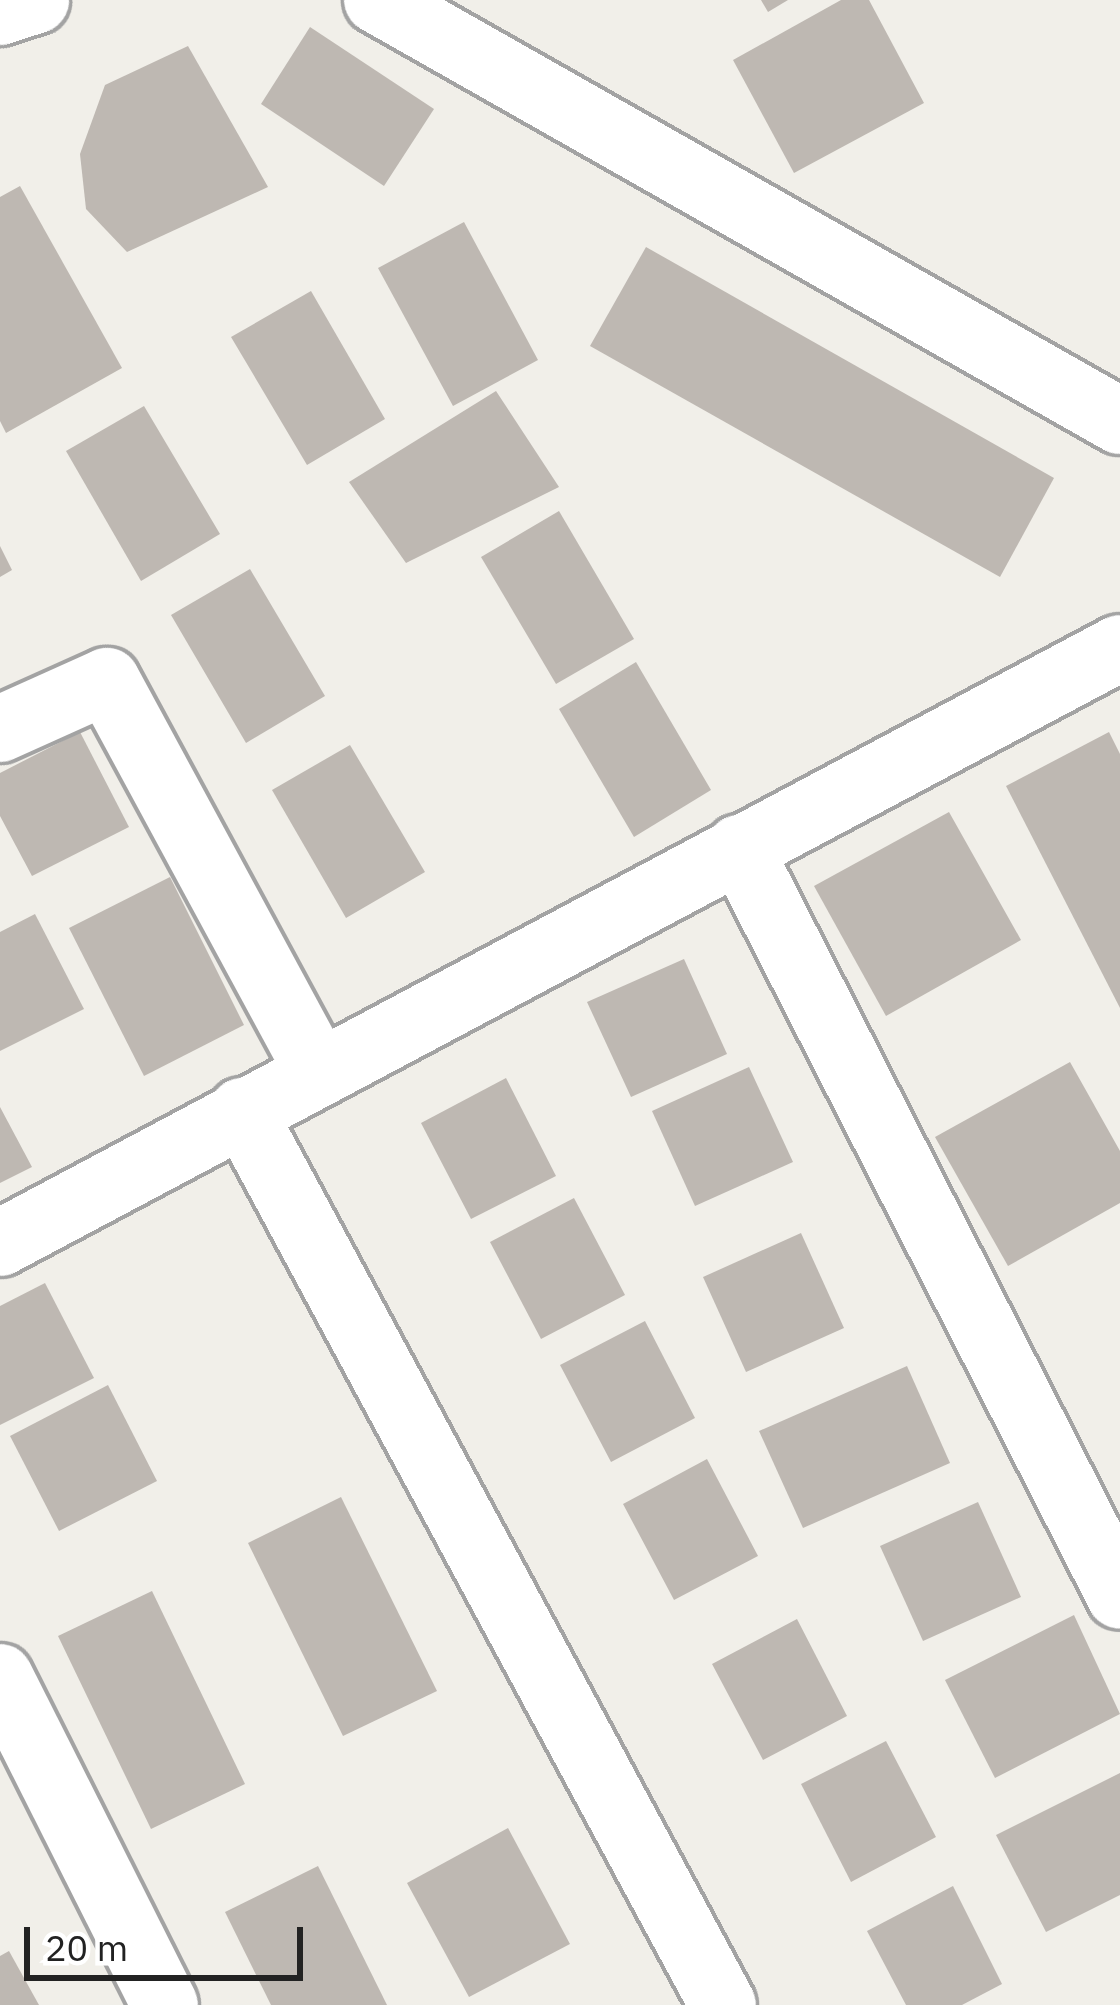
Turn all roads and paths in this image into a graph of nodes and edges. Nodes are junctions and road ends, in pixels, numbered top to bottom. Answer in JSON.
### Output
{"nodes":[{"id":1,"x":36,"y":0,"type":"edge"},
{"id":2,"x":377,"y":0,"type":"edge"},
{"id":3,"x":0,"y":13,"type":"edge"},
{"id":4,"x":1120,"y":421,"type":"edge"},
{"id":5,"x":1120,"y":647,"type":"edge"},
{"id":6,"x":0,"y":729,"type":"edge"},
{"id":7,"x":739,"y":848,"type":"junction"},
{"id":8,"x":318,"y":1072,"type":"junction"},
{"id":9,"x":242,"y":1112,"type":"junction"},
{"id":10,"x":0,"y":1243,"type":"edge"},
{"id":11,"x":1120,"y":1595,"type":"edge"},
{"id":12,"x":0,"y":1677,"type":"edge"},
{"id":13,"x":165,"y":2005,"type":"edge"},
{"id":14,"x":723,"y":2005,"type":"edge"}],
"edges":[{"from":1,"to":3,"type":"street"},
{"from":2,"to":4,"type":"street"},
{"from":5,"to":7,"type":"street"},
{"from":6,"to":8,"type":"street"},
{"from":7,"to":8,"type":"street"},
{"from":7,"to":11,"type":"street"},
{"from":8,"to":9,"type":"street"},
{"from":9,"to":10,"type":"street"},
{"from":9,"to":14,"type":"street"},
{"from":12,"to":13,"type":"street"}]}
